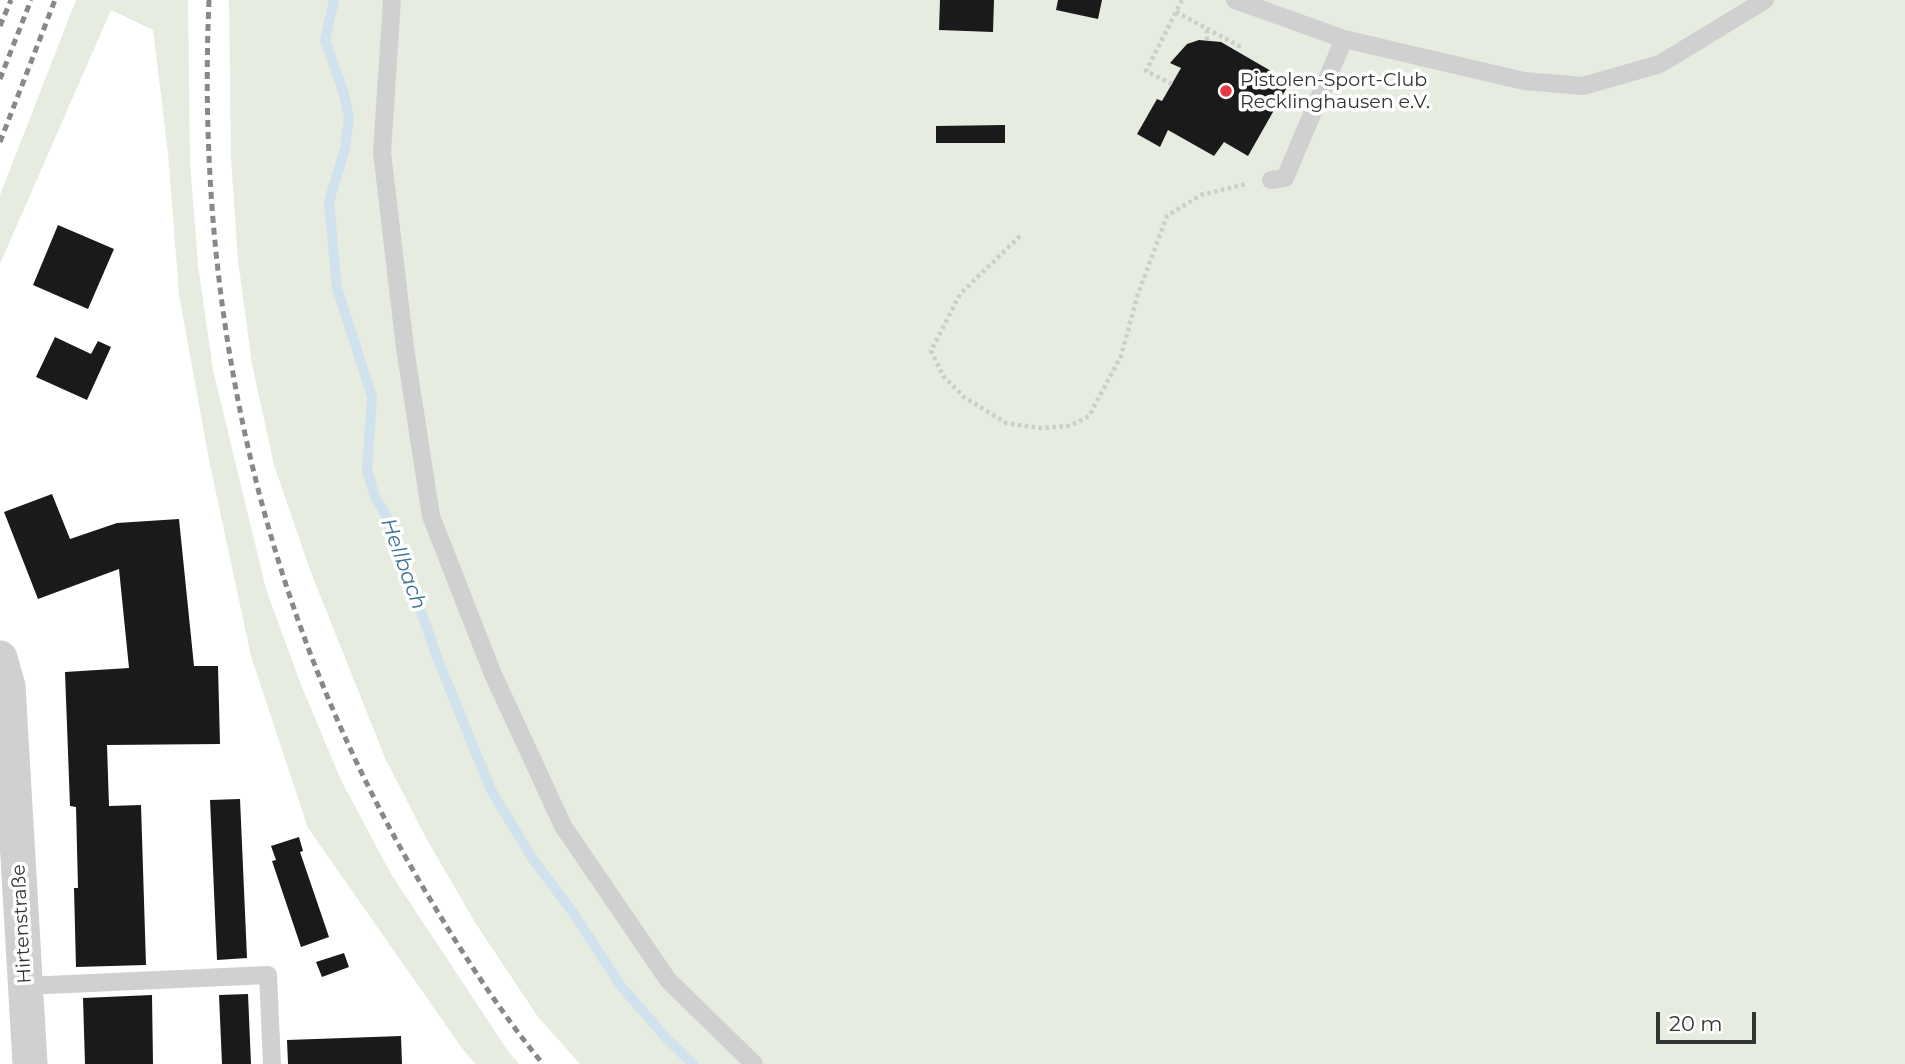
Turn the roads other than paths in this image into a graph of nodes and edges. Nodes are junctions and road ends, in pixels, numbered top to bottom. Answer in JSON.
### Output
{"nodes":[{"id":1,"x":392,"y":0,"type":"edge"},
{"id":2,"x":1235,"y":0,"type":"edge"},
{"id":3,"x":1765,"y":0,"type":"edge"},
{"id":4,"x":1344,"y":39,"type":"junction"},
{"id":5,"x":1271,"y":180,"type":"road end"},
{"id":6,"x":0,"y":659,"type":"edge"},
{"id":7,"x":25,"y":986,"type":"junction"},
{"id":8,"x":30,"y":1064,"type":"edge"},
{"id":9,"x":271,"y":1064,"type":"edge"},
{"id":10,"x":754,"y":1064,"type":"edge"}],
"edges":[{"from":1,"to":10,"type":"lane"},
{"from":2,"to":4,"type":"lane"},
{"from":3,"to":4,"type":"lane"},
{"from":4,"to":5,"type":"lane"},
{"from":6,"to":7,"type":"street","name":"Hirtenstraße"},
{"from":7,"to":8,"type":"street","name":"Hirtenstraße"},
{"from":7,"to":9,"type":"lane"}]}
